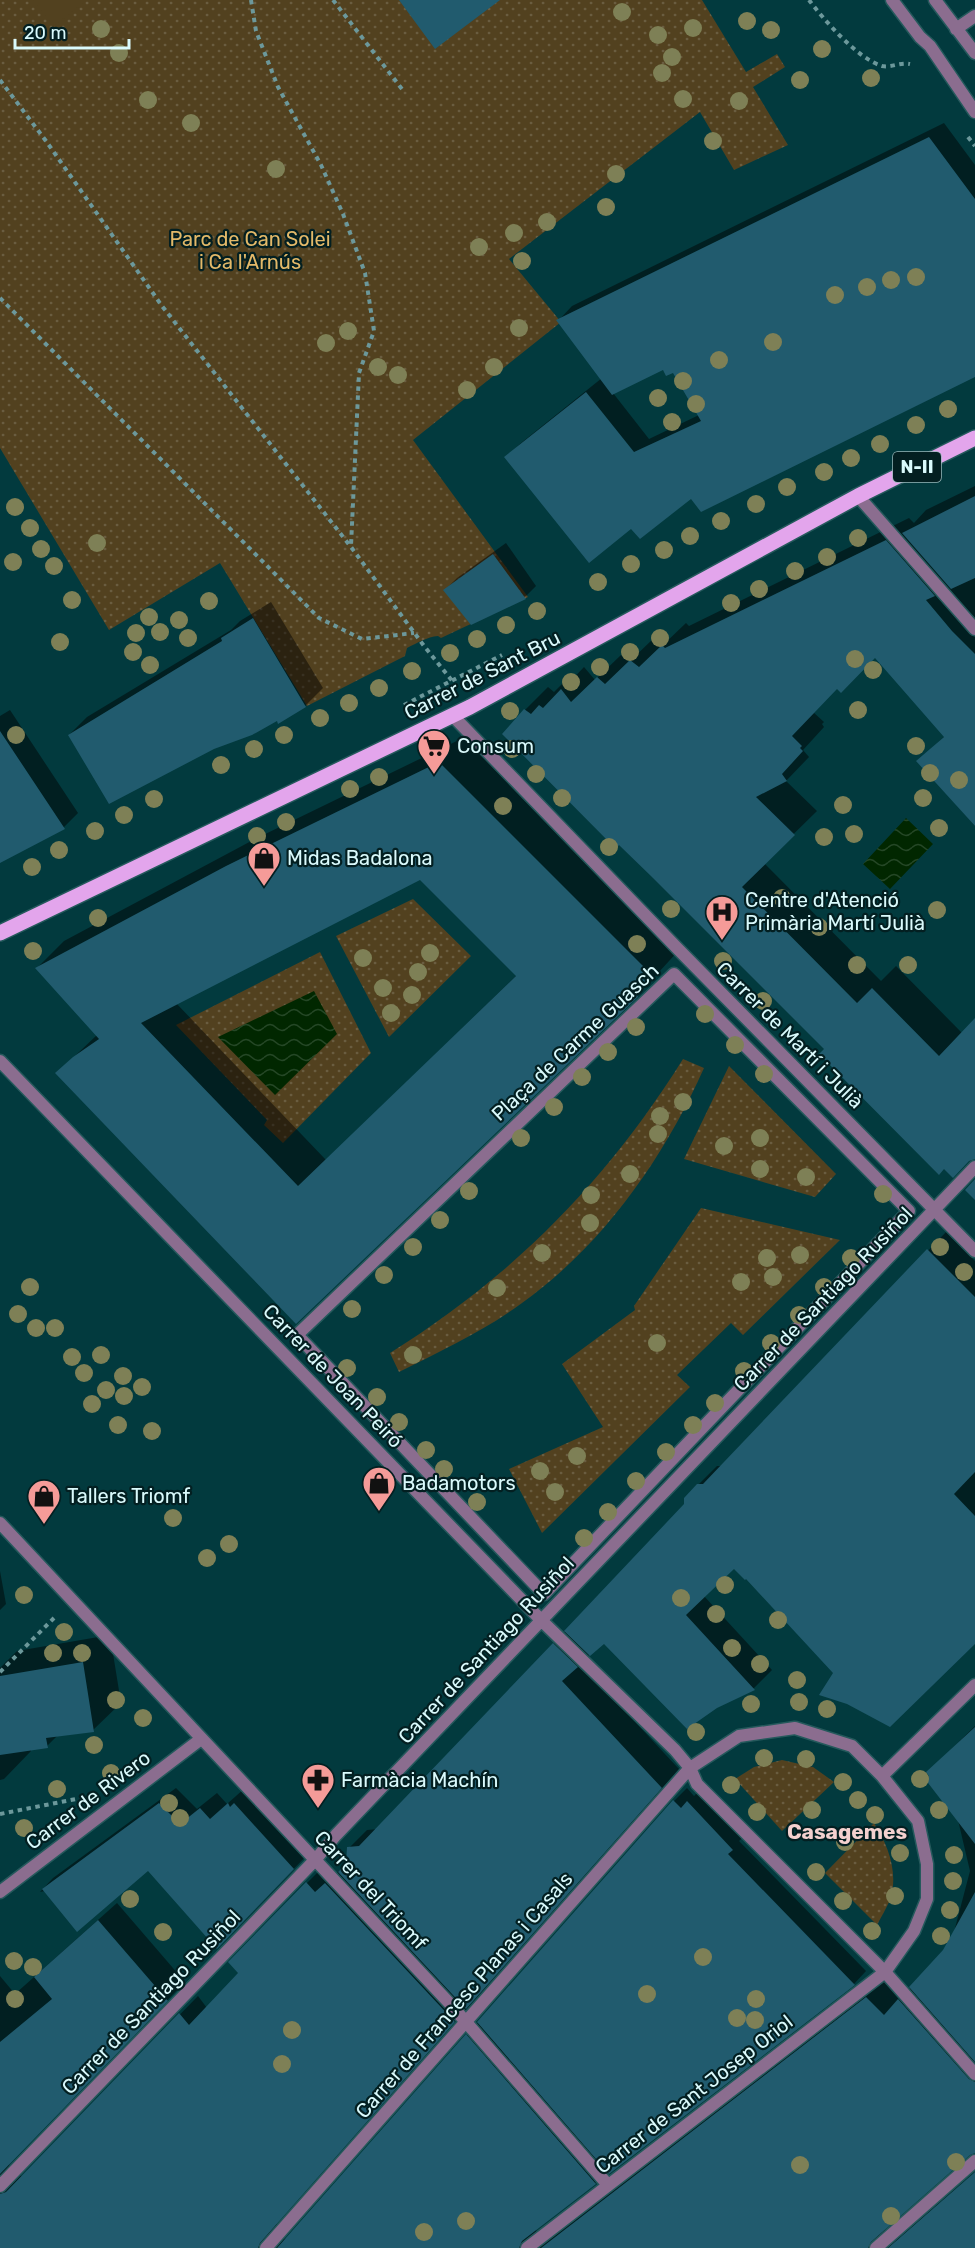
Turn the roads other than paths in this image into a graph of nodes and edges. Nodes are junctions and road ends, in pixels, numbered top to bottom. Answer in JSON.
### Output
{"nodes":[{"id":1,"x":891,"y":0,"type":"edge"},
{"id":2,"x":935,"y":0,"type":"edge"},
{"id":3,"x":975,"y":16,"type":"edge"},
{"id":4,"x":956,"y":29,"type":"junction"},
{"id":5,"x":975,"y":53,"type":"edge"},
{"id":6,"x":975,"y":112,"type":"edge"},
{"id":7,"x":975,"y":438,"type":"edge"},
{"id":8,"x":858,"y":496,"type":"junction"},
{"id":9,"x":975,"y":629,"type":"edge"},
{"id":10,"x":453,"y":716,"type":"junction"},
{"id":11,"x":0,"y":933,"type":"edge"},
{"id":12,"x":0,"y":1061,"type":"edge"},
{"id":13,"x":975,"y":1167,"type":"edge"},
{"id":14,"x":935,"y":1211,"type":"junction"},
{"id":15,"x":975,"y":1251,"type":"edge"},
{"id":16,"x":297,"y":1335,"type":"joint"},
{"id":17,"x":0,"y":1523,"type":"edge"},
{"id":18,"x":543,"y":1622,"type":"junction"},
{"id":19,"x":975,"y":1685,"type":"edge"},
{"id":20,"x":201,"y":1739,"type":"junction"},
{"id":21,"x":690,"y":1768,"type":"junction"},
{"id":22,"x":882,"y":1776,"type":"junction"},
{"id":23,"x":316,"y":1859,"type":"junction"},
{"id":24,"x":0,"y":1892,"type":"edge"},
{"id":25,"x":885,"y":1972,"type":"junction"},
{"id":26,"x":466,"y":2023,"type":"junction"},
{"id":27,"x":975,"y":2074,"type":"edge"},
{"id":28,"x":975,"y":2161,"type":"edge"},
{"id":29,"x":609,"y":2185,"type":"junction"},
{"id":30,"x":0,"y":2186,"type":"edge"},
{"id":31,"x":266,"y":2248,"type":"edge"},
{"id":32,"x":527,"y":2248,"type":"edge"},
{"id":33,"x":876,"y":2248,"type":"edge"}],
"edges":[{"from":1,"to":6,"type":"street"},
{"from":2,"to":4,"type":"street"},
{"from":3,"to":4,"type":"street"},
{"from":4,"to":5,"type":"street"},
{"from":7,"to":8,"type":"main road","name":"Carrer de Sant Bru","number":"N-II"},
{"from":8,"to":9,"type":"street"},
{"from":8,"to":10,"type":"main road","name":"Carrer de Sant Bru","number":"N-II"},
{"from":10,"to":11,"type":"main road","name":"Carrer de Sant Bru","number":"N-II"},
{"from":10,"to":14,"type":"street","name":"Carrer de Martí i Julià"},
{"from":12,"to":18,"type":"street","name":"Carrer de Joan Peiró"},
{"from":13,"to":14,"type":"street","name":"Carrer de Santiago Rusiñol"},
{"from":14,"to":15,"type":"street","name":"Carrer de Martí i Julià"},
{"from":14,"to":18,"type":"street","name":"Carrer de Santiago Rusiñol"},
{"from":16,"to":16,"type":"street","name":"Plaça de Carme Guasch"},
{"from":17,"to":20,"type":"street","name":"Carrer del Triomf"},
{"from":18,"to":21,"type":"street","name":"Carrer de Joan Peiró"},
{"from":18,"to":23,"type":"street","name":"Carrer de Santiago Rusiñol"},
{"from":19,"to":22,"type":"street"},
{"from":20,"to":23,"type":"street","name":"Carrer del Triomf"},
{"from":20,"to":24,"type":"street","name":"Carrer de Rivero"},
{"from":21,"to":22,"type":"street","name":"Carrer de Francesc Planas i Casals"},
{"from":21,"to":25,"type":"street","name":"Carrer de Joan Peiró"},
{"from":21,"to":26,"type":"street","name":"Carrer de Francesc Planas i Casals"},
{"from":22,"to":25,"type":"street","name":"Carrer de Sant Josep Oriol"},
{"from":23,"to":26,"type":"street","name":"Carrer del Triomf"},
{"from":23,"to":30,"type":"street","name":"Carrer de Santiago Rusiñol"},
{"from":25,"to":27,"type":"street"},
{"from":25,"to":29,"type":"street","name":"Carrer de Sant Josep Oriol"},
{"from":26,"to":29,"type":"street","name":"Carrer del Triomf"},
{"from":26,"to":31,"type":"street","name":"Carrer de Francesc Planas i Casals"},
{"from":28,"to":33,"type":"street"},
{"from":29,"to":32,"type":"street","name":"Carrer de Sant Josep Oriol"}]}
